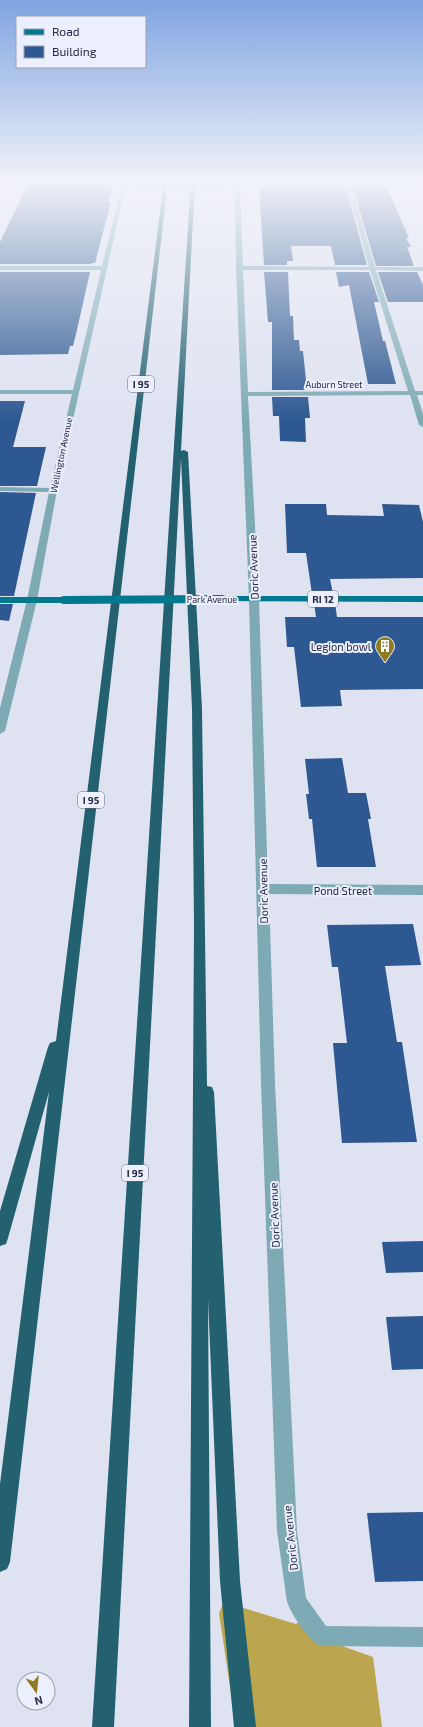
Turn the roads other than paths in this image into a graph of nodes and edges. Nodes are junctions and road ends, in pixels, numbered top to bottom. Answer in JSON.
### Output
{"nodes":[{"id":1,"x":106,"y":261,"type":"edge"},
{"id":2,"x":156,"y":261,"type":"edge"},
{"id":3,"x":188,"y":261,"type":"edge"},
{"id":4,"x":239,"y":261,"type":"edge"},
{"id":5,"x":371,"y":261,"type":"edge"},
{"id":6,"x":0,"y":268,"type":"edge"},
{"id":7,"x":104,"y":268,"type":"junction"},
{"id":8,"x":239,"y":268,"type":"junction"},
{"id":9,"x":374,"y":269,"type":"junction"},
{"id":10,"x":423,"y":269,"type":"edge"},
{"id":11,"x":180,"y":391,"type":"junction"},
{"id":12,"x":0,"y":392,"type":"edge"},
{"id":13,"x":75,"y":392,"type":"junction"},
{"id":14,"x":414,"y":393,"type":"junction"},
{"id":15,"x":423,"y":393,"type":"edge"},
{"id":16,"x":245,"y":394,"type":"junction"},
{"id":17,"x":423,"y":425,"type":"edge"},
{"id":18,"x":0,"y":489,"type":"edge"},
{"id":19,"x":53,"y":490,"type":"junction"},
{"id":20,"x":254,"y":599,"type":"junction"},
{"id":21,"x":423,"y":599,"type":"edge"},
{"id":22,"x":0,"y":600,"type":"edge"},
{"id":23,"x":32,"y":600,"type":"junction"},
{"id":24,"x":0,"y":731,"type":"edge"},
{"id":25,"x":262,"y":889,"type":"junction"},
{"id":26,"x":423,"y":890,"type":"edge"},
{"id":27,"x":200,"y":927,"type":"junction"},
{"id":28,"x":65,"y":1011,"type":"junction"},
{"id":29,"x":0,"y":1238,"type":"edge"},
{"id":30,"x":0,"y":1562,"type":"edge"},
{"id":31,"x":423,"y":1637,"type":"edge"},
{"id":32,"x":103,"y":1727,"type":"edge"},
{"id":33,"x":200,"y":1727,"type":"edge"},
{"id":34,"x":245,"y":1727,"type":"edge"}],
"edges":[{"from":1,"to":7,"type":"street","name":"Wellington Avenue"},
{"from":2,"to":28,"type":"highway","number":"I 95"},
{"from":3,"to":11,"type":"highway","number":"I 95"},
{"from":4,"to":8,"type":"street","name":"Doric Avenue"},
{"from":5,"to":9,"type":"street"},
{"from":6,"to":7,"type":"street"},
{"from":7,"to":13,"type":"street","name":"Wellington Avenue"},
{"from":8,"to":9,"type":"street"},
{"from":8,"to":16,"type":"street","name":"Doric Avenue"},
{"from":9,"to":10,"type":"street"},
{"from":9,"to":14,"type":"street"},
{"from":11,"to":27,"type":"highway"},
{"from":11,"to":32,"type":"highway","number":"I 95"},
{"from":12,"to":13,"type":"street"},
{"from":13,"to":19,"type":"street","name":"Wellington Avenue"},
{"from":14,"to":15,"type":"street","name":"Auburn Street"},
{"from":14,"to":16,"type":"street","name":"Auburn Street"},
{"from":14,"to":17,"type":"street"},
{"from":16,"to":20,"type":"street","name":"Doric Avenue"},
{"from":18,"to":19,"type":"street"},
{"from":19,"to":23,"type":"street","name":"Wellington Avenue"},
{"from":20,"to":21,"type":"main road","name":"Park Avenue","number":"RI 12"},
{"from":20,"to":23,"type":"main road","name":"Park Avenue","number":"RI 12","bridge":true},
{"from":20,"to":25,"type":"street","name":"Doric Avenue"},
{"from":22,"to":23,"type":"main road","name":"Park Avenue","number":"RI 12"},
{"from":23,"to":24,"type":"street","name":"Wellington Avenue"},
{"from":25,"to":26,"type":"street","name":"Pond Street"},
{"from":25,"to":31,"type":"street","name":"Doric Avenue"},
{"from":27,"to":33,"type":"highway"},
{"from":27,"to":34,"type":"highway"},
{"from":28,"to":29,"type":"highway"},
{"from":28,"to":30,"type":"highway","number":"I 95"}]}
